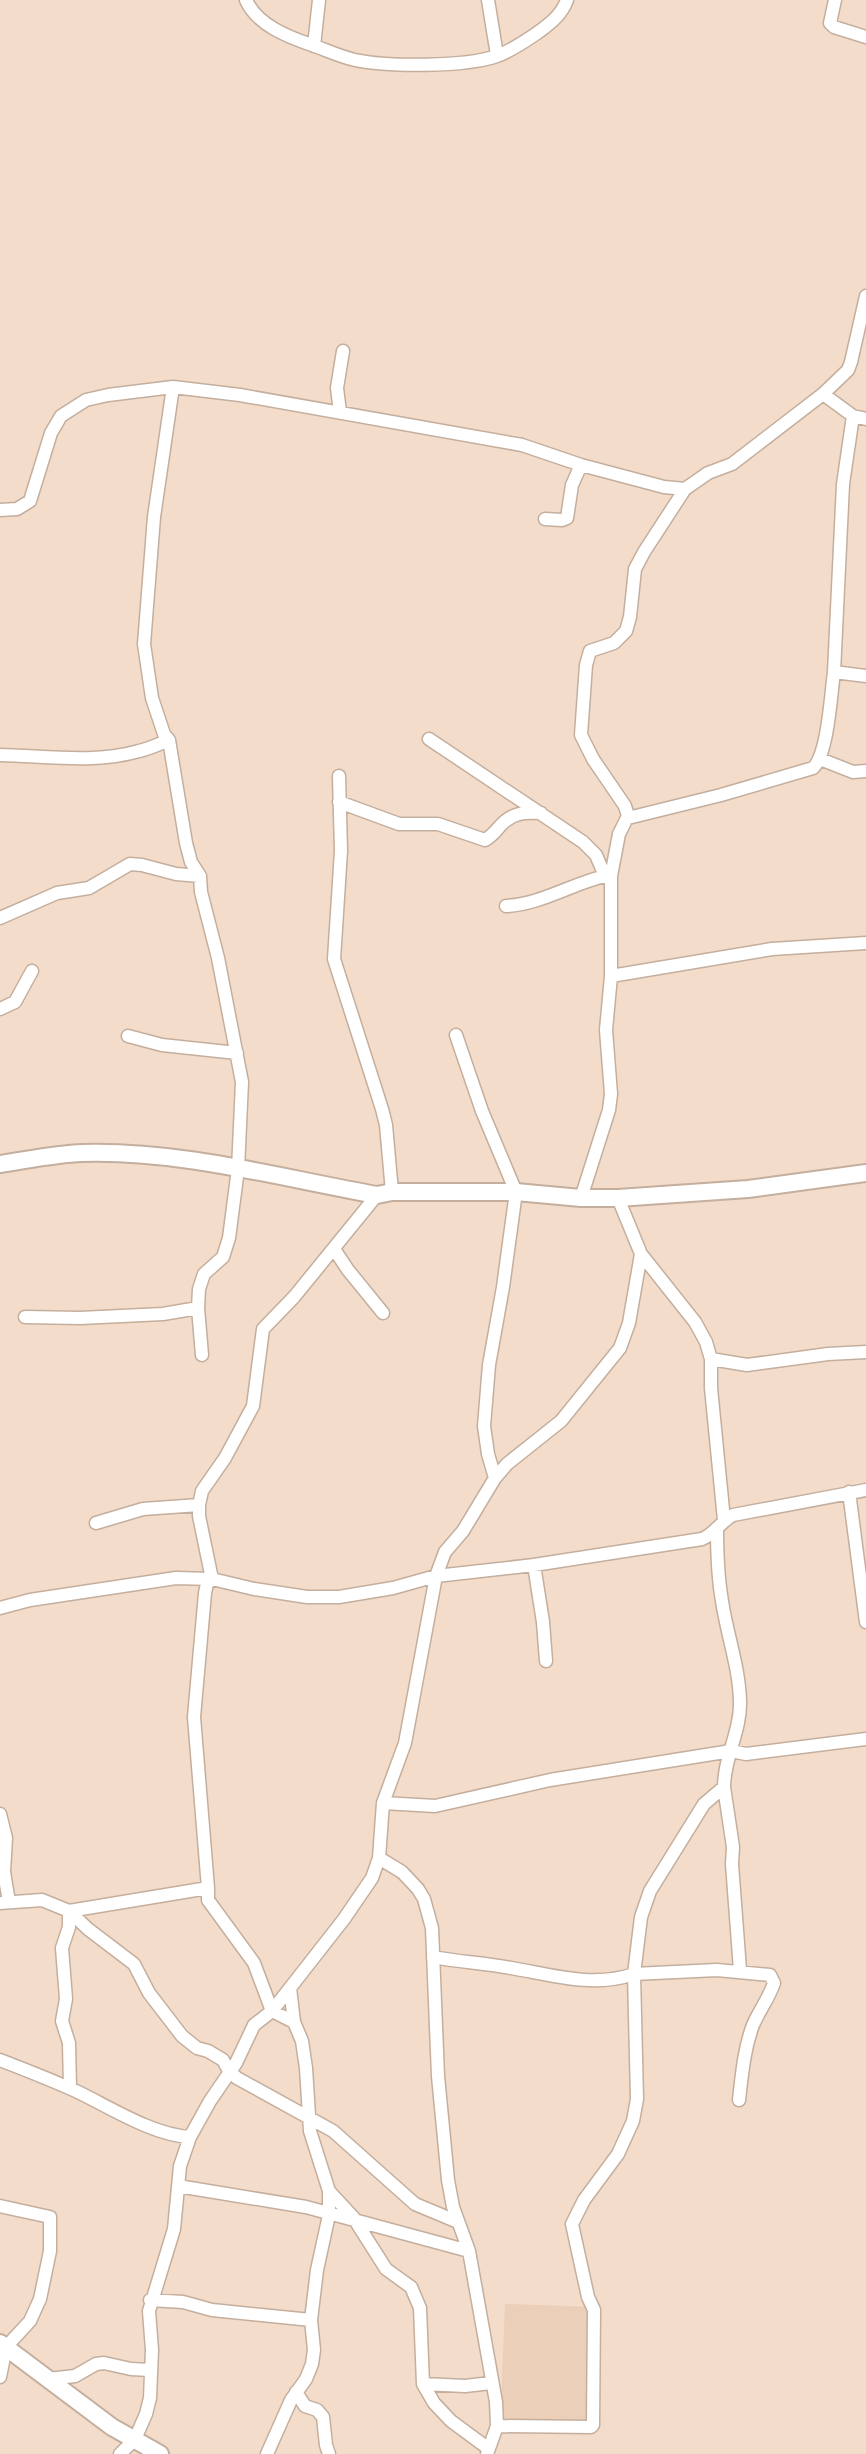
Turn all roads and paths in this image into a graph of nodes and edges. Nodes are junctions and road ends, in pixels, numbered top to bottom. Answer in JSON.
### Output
{"nodes":[{"id":1,"x":246,"y":0,"type":"edge"},
{"id":2,"x":319,"y":0,"type":"edge"},
{"id":3,"x":488,"y":0,"type":"edge"},
{"id":4,"x":567,"y":0,"type":"edge"},
{"id":5,"x":836,"y":0,"type":"edge"},
{"id":6,"x":866,"y":37,"type":"edge"},
{"id":7,"x":314,"y":46,"type":"junction"},
{"id":8,"x":497,"y":55,"type":"junction"},
{"id":9,"x":866,"y":296,"type":"edge"},
{"id":10,"x":343,"y":351,"type":"dead end"},
{"id":11,"x":173,"y":387,"type":"junction"},
{"id":12,"x":823,"y":394,"type":"junction"},
{"id":13,"x":340,"y":412,"type":"junction"},
{"id":14,"x":853,"y":416,"type":"junction"},
{"id":15,"x":866,"y":419,"type":"edge"},
{"id":16,"x":581,"y":465,"type":"junction"},
{"id":17,"x":685,"y":489,"type":"junction"},
{"id":18,"x":0,"y":510,"type":"edge"},
{"id":19,"x":545,"y":519,"type":"dead end"},
{"id":20,"x":834,"y":672,"type":"junction"},
{"id":21,"x":866,"y":676,"type":"edge"},
{"id":22,"x":429,"y":739,"type":"dead end"},
{"id":23,"x":170,"y":740,"type":"junction"},
{"id":24,"x":0,"y":755,"type":"edge"},
{"id":25,"x":820,"y":759,"type":"junction"},
{"id":26,"x":866,"y":771,"type":"edge"},
{"id":27,"x":339,"y":776,"type":"dead end"},
{"id":28,"x":339,"y":802,"type":"junction"},
{"id":29,"x":542,"y":813,"type":"junction"},
{"id":30,"x":628,"y":818,"type":"junction"},
{"id":31,"x":200,"y":876,"type":"junction"},
{"id":32,"x":608,"y":876,"type":"junction"},
{"id":33,"x":506,"y":906,"type":"dead end"},
{"id":34,"x":0,"y":918,"type":"edge"},
{"id":35,"x":866,"y":943,"type":"edge"},
{"id":36,"x":32,"y":971,"type":"dead end"},
{"id":37,"x":611,"y":976,"type":"junction"},
{"id":38,"x":0,"y":1009,"type":"edge"},
{"id":39,"x":128,"y":1035,"type":"dead end"},
{"id":40,"x":456,"y":1035,"type":"dead end"},
{"id":41,"x":237,"y":1053,"type":"junction"},
{"id":42,"x":0,"y":1164,"type":"edge"},
{"id":43,"x":238,"y":1169,"type":"junction"},
{"id":44,"x":866,"y":1173,"type":"edge"},
{"id":45,"x":516,"y":1192,"type":"junction"},
{"id":46,"x":385,"y":1193,"type":"junction"},
{"id":47,"x":618,"y":1197,"type":"junction"},
{"id":48,"x":581,"y":1198,"type":"junction"},
{"id":49,"x":334,"y":1249,"type":"junction"},
{"id":50,"x":641,"y":1254,"type":"junction"},
{"id":51,"x":198,"y":1308,"type":"junction"},
{"id":52,"x":383,"y":1313,"type":"dead end"},
{"id":53,"x":25,"y":1317,"type":"dead end"},
{"id":54,"x":866,"y":1352,"type":"edge"},
{"id":55,"x":202,"y":1355,"type":"dead end"},
{"id":56,"x":711,"y":1359,"type":"junction"},
{"id":57,"x":495,"y":1478,"type":"junction"},
{"id":58,"x":866,"y":1490,"type":"edge"},
{"id":59,"x":849,"y":1492,"type":"junction"},
{"id":60,"x":199,"y":1505,"type":"junction"},
{"id":61,"x":96,"y":1524,"type":"dead end"},
{"id":62,"x":721,"y":1524,"type":"junction"},
{"id":63,"x":534,"y":1565,"type":"junction"},
{"id":64,"x":436,"y":1576,"type":"junction"},
{"id":65,"x":212,"y":1579,"type":"junction"},
{"id":66,"x":0,"y":1608,"type":"edge"},
{"id":67,"x":866,"y":1622,"type":"edge"},
{"id":68,"x":546,"y":1661,"type":"dead end"},
{"id":69,"x":866,"y":1739,"type":"edge"},
{"id":70,"x":731,"y":1751,"type":"junction"},
{"id":71,"x":724,"y":1786,"type":"junction"},
{"id":72,"x":383,"y":1803,"type":"junction"},
{"id":73,"x":0,"y":1814,"type":"edge"},
{"id":74,"x":379,"y":1858,"type":"junction"},
{"id":75,"x":208,"y":1888,"type":"junction"},
{"id":76,"x":4,"y":1902,"type":"edge"},
{"id":77,"x":69,"y":1911,"type":"junction"},
{"id":78,"x":433,"y":1957,"type":"junction"},
{"id":79,"x":740,"y":1970,"type":"junction"},
{"id":80,"x":634,"y":1974,"type":"junction"},
{"id":81,"x":290,"y":1988,"type":"junction"},
{"id":82,"x":272,"y":2011,"type":"junction"},
{"id":83,"x":294,"y":2022,"type":"junction"},
{"id":84,"x":0,"y":2060,"type":"edge"},
{"id":85,"x":229,"y":2071,"type":"junction"},
{"id":86,"x":70,"y":2088,"type":"junction"},
{"id":87,"x":738,"y":2100,"type":"dead end"},
{"id":88,"x":309,"y":2116,"type":"junction"},
{"id":89,"x":190,"y":2136,"type":"junction"},
{"id":90,"x":178,"y":2186,"type":"junction"},
{"id":91,"x":329,"y":2192,"type":"junction"},
{"id":92,"x":0,"y":2206,"type":"edge"},
{"id":93,"x":329,"y":2215,"type":"junction"},
{"id":94,"x":356,"y":2222,"type":"junction"},
{"id":95,"x":458,"y":2222,"type":"junction"},
{"id":96,"x":469,"y":2251,"type":"junction"},
{"id":97,"x":150,"y":2300,"type":"junction"},
{"id":98,"x":311,"y":2320,"type":"junction"},
{"id":99,"x":3,"y":2345,"type":"edge"},
{"id":100,"x":150,"y":2370,"type":"junction"},
{"id":101,"x":0,"y":2377,"type":"edge"},
{"id":102,"x":48,"y":2379,"type":"junction"},
{"id":103,"x":491,"y":2383,"type":"junction"},
{"id":104,"x":423,"y":2384,"type":"junction"},
{"id":105,"x":296,"y":2392,"type":"junction"},
{"id":106,"x":497,"y":2426,"type":"junction"},
{"id":107,"x":135,"y":2439,"type":"junction"},
{"id":108,"x":488,"y":2452,"type":"edge"},
{"id":109,"x":120,"y":2454,"type":"edge"},
{"id":110,"x":160,"y":2454,"type":"edge"},
{"id":111,"x":267,"y":2454,"type":"edge"},
{"id":112,"x":329,"y":2454,"type":"edge"}],
"edges":[{"from":1,"to":7,"type":"street"},
{"from":2,"to":7,"type":"street"},
{"from":3,"to":8,"type":"street"},
{"from":4,"to":8,"type":"street"},
{"from":5,"to":6,"type":"street"},
{"from":7,"to":8,"type":"street"},
{"from":9,"to":12,"type":"street"},
{"from":10,"to":13,"type":"street"},
{"from":11,"to":13,"type":"street"},
{"from":11,"to":18,"type":"street"},
{"from":11,"to":23,"type":"street"},
{"from":12,"to":14,"type":"street"},
{"from":12,"to":17,"type":"street"},
{"from":13,"to":16,"type":"street"},
{"from":14,"to":15,"type":"street"},
{"from":14,"to":20,"type":"street"},
{"from":16,"to":17,"type":"street"},
{"from":16,"to":19,"type":"street"},
{"from":17,"to":30,"type":"street"},
{"from":20,"to":21,"type":"street"},
{"from":20,"to":25,"type":"street"},
{"from":22,"to":29,"type":"street"},
{"from":23,"to":24,"type":"street"},
{"from":23,"to":31,"type":"street"},
{"from":25,"to":26,"type":"street"},
{"from":25,"to":30,"type":"street"},
{"from":27,"to":28,"type":"street"},
{"from":28,"to":29,"type":"street"},
{"from":28,"to":46,"type":"street"},
{"from":29,"to":32,"type":"street"},
{"from":30,"to":32,"type":"street"},
{"from":31,"to":34,"type":"street"},
{"from":31,"to":41,"type":"street"},
{"from":32,"to":33,"type":"street"},
{"from":32,"to":37,"type":"street"},
{"from":35,"to":37,"type":"street"},
{"from":36,"to":38,"type":"street"},
{"from":37,"to":48,"type":"street"},
{"from":39,"to":41,"type":"street"},
{"from":40,"to":45,"type":"street"},
{"from":41,"to":43,"type":"street"},
{"from":42,"to":43,"type":"street"},
{"from":43,"to":46,"type":"street"},
{"from":43,"to":51,"type":"street"},
{"from":44,"to":47,"type":"street"},
{"from":45,"to":46,"type":"street"},
{"from":45,"to":48,"type":"street"},
{"from":45,"to":57,"type":"street"},
{"from":46,"to":49,"type":"street"},
{"from":47,"to":48,"type":"street"},
{"from":47,"to":50,"type":"street"},
{"from":49,"to":52,"type":"street"},
{"from":49,"to":60,"type":"street"},
{"from":50,"to":56,"type":"street"},
{"from":50,"to":57,"type":"street"},
{"from":51,"to":53,"type":"street"},
{"from":51,"to":55,"type":"street"},
{"from":54,"to":56,"type":"street"},
{"from":56,"to":62,"type":"street"},
{"from":57,"to":64,"type":"street"},
{"from":58,"to":59,"type":"street"},
{"from":59,"to":62,"type":"street"},
{"from":59,"to":67,"type":"street"},
{"from":60,"to":61,"type":"street"},
{"from":60,"to":65,"type":"street"},
{"from":62,"to":63,"type":"street"},
{"from":62,"to":70,"type":"street"},
{"from":63,"to":64,"type":"street"},
{"from":63,"to":68,"type":"street"},
{"from":64,"to":65,"type":"street"},
{"from":64,"to":72,"type":"street"},
{"from":65,"to":66,"type":"street"},
{"from":65,"to":75,"type":"street"},
{"from":69,"to":70,"type":"street"},
{"from":70,"to":71,"type":"street"},
{"from":70,"to":72,"type":"street"},
{"from":71,"to":79,"type":"street"},
{"from":71,"to":80,"type":"street"},
{"from":72,"to":74,"type":"street"},
{"from":73,"to":76,"type":"street"},
{"from":74,"to":78,"type":"street"},
{"from":74,"to":81,"type":"street"},
{"from":75,"to":77,"type":"street"},
{"from":75,"to":82,"type":"street"},
{"from":76,"to":77,"type":"street"},
{"from":77,"to":85,"type":"street"},
{"from":77,"to":86,"type":"street"},
{"from":78,"to":80,"type":"street"},
{"from":78,"to":95,"type":"street"},
{"from":79,"to":80,"type":"street"},
{"from":79,"to":87,"type":"street"},
{"from":80,"to":106,"type":"street"},
{"from":81,"to":82,"type":"street"},
{"from":81,"to":83,"type":"street"},
{"from":82,"to":83,"type":"street"},
{"from":82,"to":85,"type":"street"},
{"from":83,"to":88,"type":"street"},
{"from":84,"to":86,"type":"street"},
{"from":85,"to":88,"type":"street"},
{"from":85,"to":89,"type":"street"},
{"from":86,"to":89,"type":"street"},
{"from":88,"to":91,"type":"street"},
{"from":88,"to":95,"type":"street"},
{"from":89,"to":90,"type":"street"},
{"from":90,"to":93,"type":"street"},
{"from":90,"to":97,"type":"street"},
{"from":91,"to":93,"type":"street"},
{"from":91,"to":94,"type":"street"},
{"from":92,"to":99,"type":"street"},
{"from":93,"to":94,"type":"street"},
{"from":93,"to":98,"type":"street"},
{"from":94,"to":96,"type":"street"},
{"from":94,"to":104,"type":"street"},
{"from":95,"to":96,"type":"street"},
{"from":96,"to":103,"type":"street"},
{"from":97,"to":98,"type":"street"},
{"from":97,"to":100,"type":"street"},
{"from":98,"to":105,"type":"street"},
{"from":99,"to":101,"type":"street"},
{"from":99,"to":102,"type":"street"},
{"from":100,"to":102,"type":"street"},
{"from":100,"to":107,"type":"street"},
{"from":102,"to":107,"type":"street"},
{"from":103,"to":104,"type":"street"},
{"from":103,"to":106,"type":"street"},
{"from":104,"to":108,"type":"street"},
{"from":105,"to":111,"type":"street"},
{"from":105,"to":112,"type":"street"},
{"from":106,"to":108,"type":"street"},
{"from":107,"to":109,"type":"street"},
{"from":107,"to":110,"type":"street"}]}
